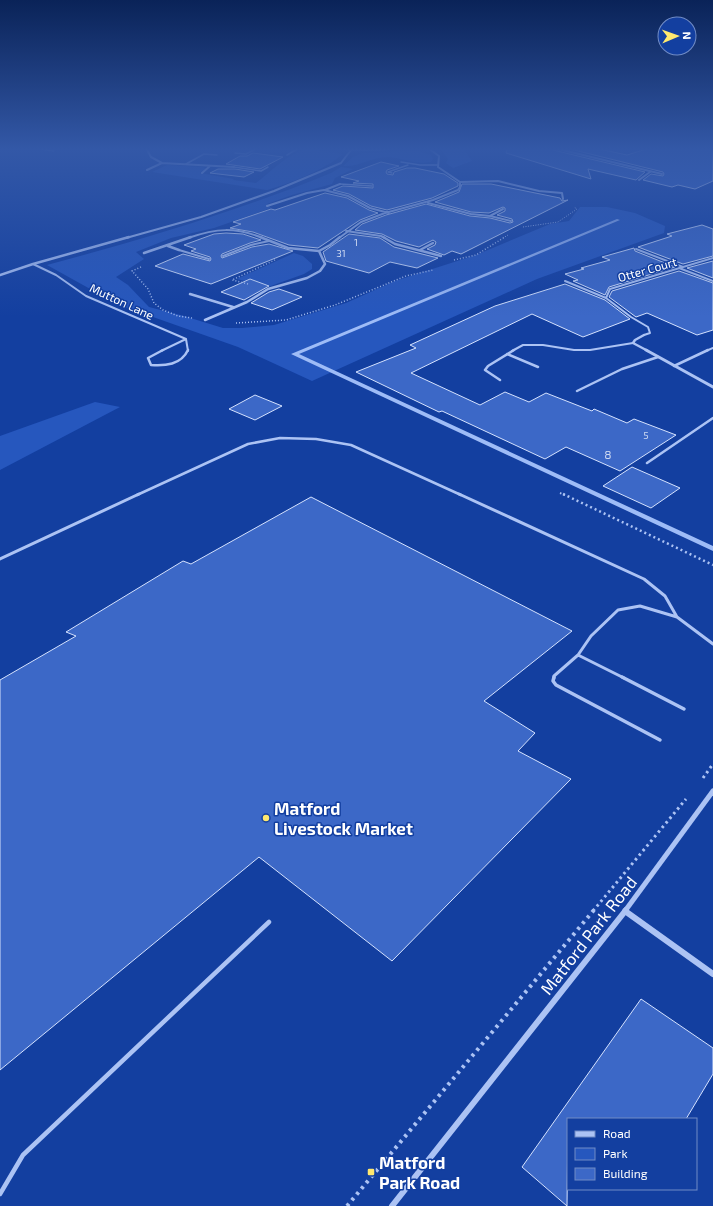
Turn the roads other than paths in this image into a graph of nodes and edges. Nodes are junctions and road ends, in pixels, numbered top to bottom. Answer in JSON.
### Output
{"nodes":[{"id":1,"x":237,"y":204,"type":"edge"},
{"id":2,"x":272,"y":204,"type":"edge"},
{"id":3,"x":363,"y":204,"type":"edge"},
{"id":4,"x":423,"y":204,"type":"edge"},
{"id":5,"x":433,"y":204,"type":"edge"},
{"id":6,"x":267,"y":206,"type":"dead end"},
{"id":7,"x":503,"y":209,"type":"dead end"},
{"id":8,"x":390,"y":213,"type":"junction"},
{"id":9,"x":490,"y":216,"type":"junction"},
{"id":10,"x":511,"y":221,"type":"dead end"},
{"id":11,"x":346,"y":231,"type":"junction"},
{"id":12,"x":269,"y":241,"type":"junction"},
{"id":13,"x":433,"y":243,"type":"dead end"},
{"id":14,"x":168,"y":246,"type":"junction"},
{"id":15,"x":636,"y":249,"type":"dead end"},
{"id":16,"x":179,"y":250,"type":"joint"},
{"id":17,"x":420,"y":250,"type":"junction"},
{"id":18,"x":319,"y":251,"type":"junction"},
{"id":19,"x":144,"y":253,"type":"dead end"},
{"id":20,"x":223,"y":256,"type":"dead end"},
{"id":21,"x":441,"y":256,"type":"dead end"},
{"id":22,"x":210,"y":258,"type":"dead end"},
{"id":23,"x":713,"y":258,"type":"edge"},
{"id":24,"x":33,"y":264,"type":"junction"},
{"id":25,"x":683,"y":267,"type":"junction"},
{"id":26,"x":680,"y":268,"type":"junction"},
{"id":27,"x":0,"y":275,"type":"edge"},
{"id":28,"x":565,"y":281,"type":"dead end"},
{"id":29,"x":713,"y":281,"type":"edge"},
{"id":30,"x":190,"y":294,"type":"dead end"},
{"id":31,"x":606,"y":298,"type":"junction"},
{"id":32,"x":233,"y":307,"type":"junction"},
{"id":33,"x":205,"y":320,"type":"road end"},
{"id":34,"x":644,"y":335,"type":"joint"},
{"id":35,"x":186,"y":339,"type":"junction"},
{"id":36,"x":633,"y":343,"type":"junction"},
{"id":37,"x":713,"y":348,"type":"edge"},
{"id":38,"x":507,"y":354,"type":"junction"},
{"id":39,"x":658,"y":357,"type":"junction"},
{"id":40,"x":674,"y":366,"type":"junction"},
{"id":41,"x":538,"y":367,"type":"dead end"},
{"id":42,"x":500,"y":380,"type":"dead end"},
{"id":43,"x":713,"y":386,"type":"edge"},
{"id":44,"x":577,"y":391,"type":"dead end"},
{"id":45,"x":713,"y":418,"type":"edge"},
{"id":46,"x":647,"y":463,"type":"dead end"},
{"id":47,"x":0,"y":559,"type":"edge"},
{"id":48,"x":677,"y":617,"type":"junction"},
{"id":49,"x":713,"y":644,"type":"edge"},
{"id":50,"x":578,"y":655,"type":"junction"},
{"id":51,"x":684,"y":709,"type":"dead end"},
{"id":52,"x":660,"y":740,"type":"dead end"},
{"id":53,"x":713,"y":791,"type":"edge"},
{"id":54,"x":625,"y":911,"type":"junction"},
{"id":55,"x":269,"y":922,"type":"dead end"},
{"id":56,"x":713,"y":974,"type":"edge"},
{"id":57,"x":0,"y":1194,"type":"edge"},
{"id":58,"x":392,"y":1206,"type":"edge"}],
"edges":[{"from":1,"to":24,"type":"street"},
{"from":2,"to":6,"type":"street"},
{"from":3,"to":8,"type":"street"},
{"from":4,"to":8,"type":"street"},
{"from":5,"to":9,"type":"street"},
{"from":7,"to":9,"type":"street"},
{"from":8,"to":11,"type":"street"},
{"from":9,"to":10,"type":"street"},
{"from":11,"to":17,"type":"street"},
{"from":11,"to":18,"type":"street"},
{"from":12,"to":14,"type":"street"},
{"from":12,"to":18,"type":"street"},
{"from":12,"to":20,"type":"lane"},
{"from":13,"to":17,"type":"street"},
{"from":14,"to":16,"type":"street"},
{"from":14,"to":19,"type":"street"},
{"from":15,"to":25,"type":"lane"},
{"from":16,"to":22,"type":"lane"},
{"from":17,"to":21,"type":"street"},
{"from":18,"to":32,"type":"street"},
{"from":23,"to":25,"type":"lane","name":"Otter Court"},
{"from":24,"to":27,"type":"street"},
{"from":24,"to":35,"type":"lane","name":"Mutton Lane"},
{"from":25,"to":26,"type":"lane","name":"Otter Court"},
{"from":26,"to":29,"type":"lane"},
{"from":26,"to":31,"type":"lane","name":"Otter Court"},
{"from":28,"to":31,"type":"lane"},
{"from":30,"to":32,"type":"street"},
{"from":31,"to":34,"type":"lane","name":"Otter Court"},
{"from":32,"to":33,"type":"street"},
{"from":34,"to":36,"type":"street"},
{"from":35,"to":35,"type":"lane"},
{"from":36,"to":38,"type":"lane"},
{"from":36,"to":39,"type":"street"},
{"from":37,"to":40,"type":"lane"},
{"from":38,"to":41,"type":"lane"},
{"from":38,"to":42,"type":"lane"},
{"from":39,"to":40,"type":"street"},
{"from":39,"to":44,"type":"lane"},
{"from":40,"to":43,"type":"street"},
{"from":45,"to":46,"type":"lane"},
{"from":47,"to":48,"type":"lane"},
{"from":48,"to":49,"type":"lane"},
{"from":48,"to":50,"type":"lane"},
{"from":50,"to":51,"type":"lane"},
{"from":50,"to":52,"type":"lane"},
{"from":53,"to":54,"type":"street","name":"Matford Park Road"},
{"from":54,"to":56,"type":"street"},
{"from":54,"to":58,"type":"street","name":"Matford Park Road"},
{"from":55,"to":57,"type":"lane"}]}
